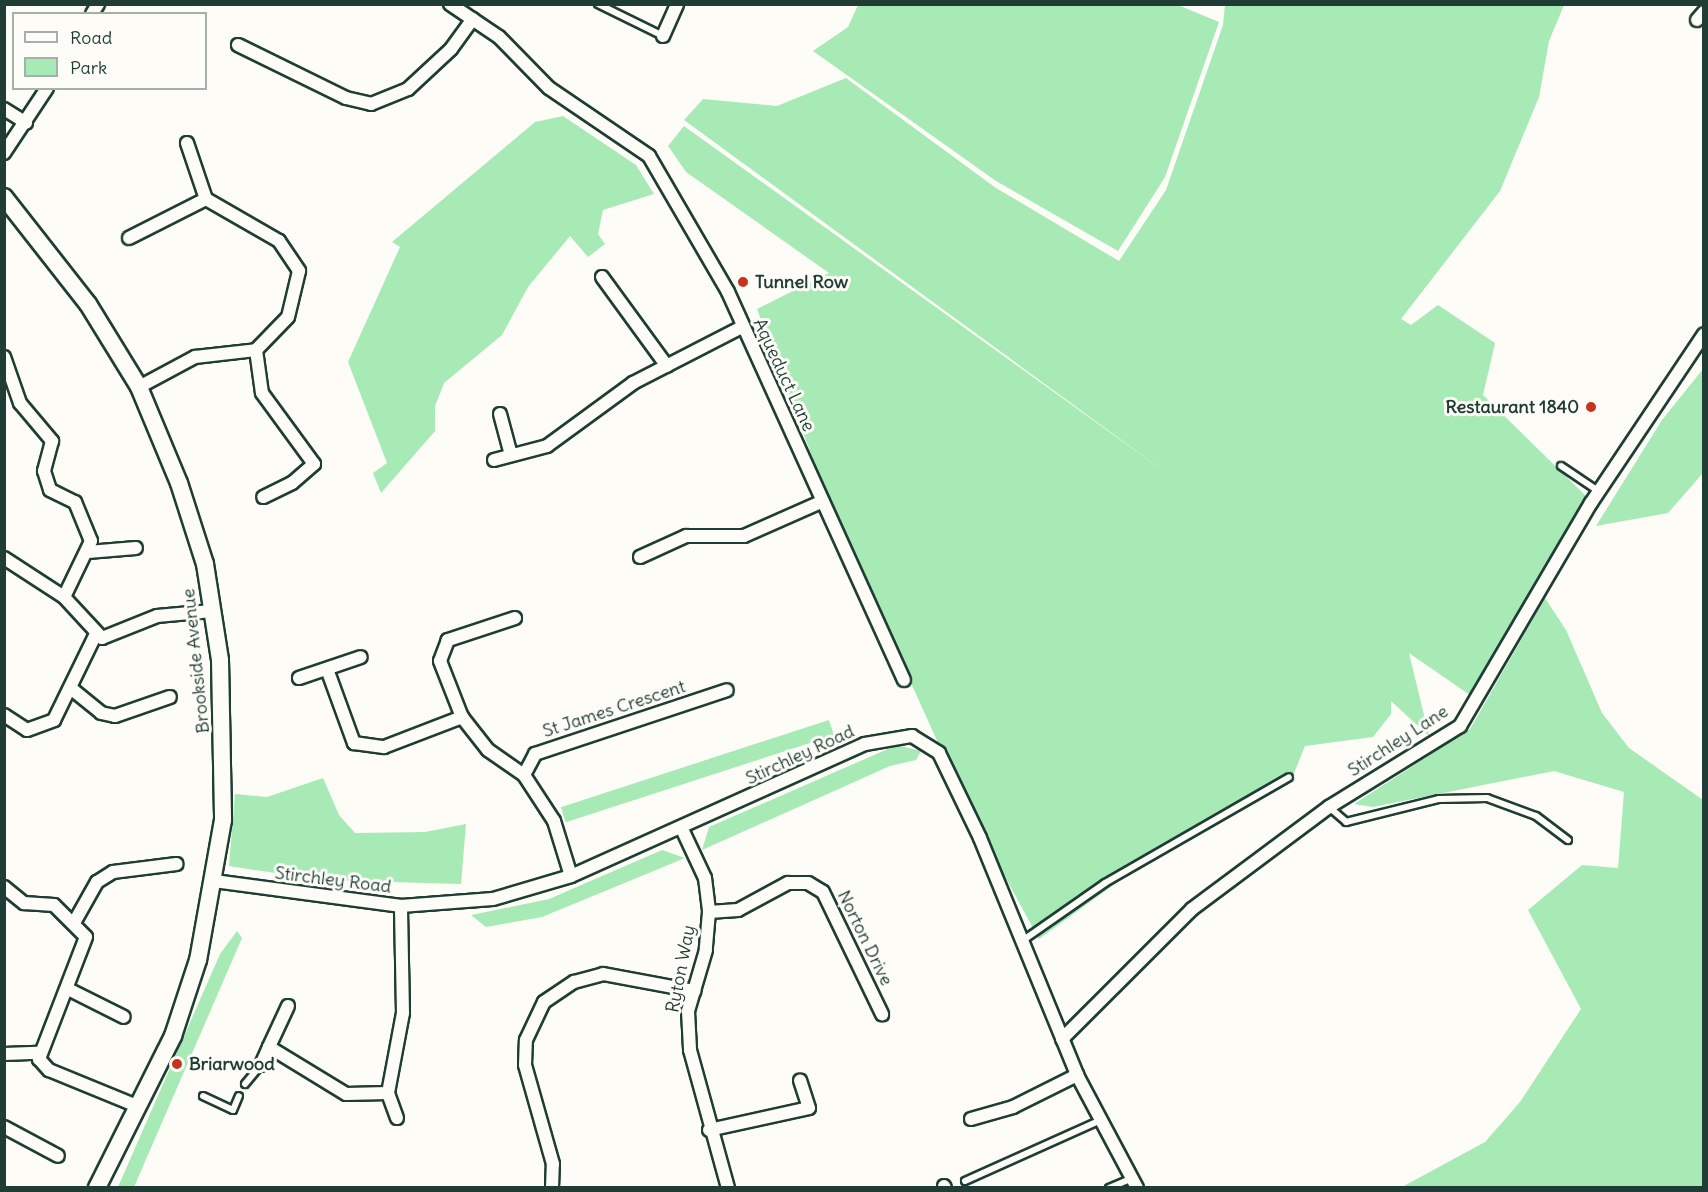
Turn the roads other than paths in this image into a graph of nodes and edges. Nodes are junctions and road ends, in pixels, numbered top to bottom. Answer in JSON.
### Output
{"nodes":[{"id":1,"x":450,"y":4,"type":"edge"},
{"id":2,"x":598,"y":4,"type":"edge"},
{"id":3,"x":677,"y":4,"type":"edge"},
{"id":4,"x":474,"y":19,"type":"junction"},
{"id":5,"x":663,"y":36,"type":"joint"},
{"id":6,"x":238,"y":45,"type":"dead end"},
{"id":7,"x":46,"y":90,"type":"edge"},
{"id":8,"x":4,"y":109,"type":"edge"},
{"id":9,"x":26,"y":123,"type":"junction"},
{"id":10,"x":187,"y":142,"type":"dead end"},
{"id":11,"x":4,"y":153,"type":"edge"},
{"id":12,"x":4,"y":197,"type":"edge"},
{"id":13,"x":206,"y":199,"type":"junction"},
{"id":14,"x":129,"y":238,"type":"dead end"},
{"id":15,"x":602,"y":277,"type":"dead end"},
{"id":16,"x":742,"y":327,"type":"junction"},
{"id":17,"x":1704,"y":334,"type":"edge"},
{"id":18,"x":256,"y":350,"type":"junction"},
{"id":19,"x":4,"y":357,"type":"edge"},
{"id":20,"x":667,"y":366,"type":"junction"},
{"id":21,"x":139,"y":387,"type":"junction"},
{"id":22,"x":500,"y":414,"type":"dead end"},
{"id":23,"x":511,"y":455,"type":"junction"},
{"id":24,"x":494,"y":460,"type":"dead end"},
{"id":25,"x":1561,"y":466,"type":"dead end"},
{"id":26,"x":1598,"y":491,"type":"junction"},
{"id":27,"x":263,"y":497,"type":"dead end"},
{"id":28,"x":823,"y":501,"type":"junction"},
{"id":29,"x":136,"y":548,"type":"dead end"},
{"id":30,"x":88,"y":552,"type":"junction"},
{"id":31,"x":640,"y":557,"type":"dead end"},
{"id":32,"x":4,"y":558,"type":"edge"},
{"id":33,"x":64,"y":597,"type":"junction"},
{"id":34,"x":212,"y":612,"type":"junction"},
{"id":35,"x":515,"y":618,"type":"dead end"},
{"id":36,"x":96,"y":634,"type":"junction"},
{"id":37,"x":361,"y":657,"type":"dead end"},
{"id":38,"x":327,"y":669,"type":"junction"},
{"id":39,"x":299,"y":678,"type":"dead end"},
{"id":40,"x":904,"y":680,"type":"dead end"},
{"id":41,"x":73,"y":690,"type":"junction"},
{"id":42,"x":727,"y":690,"type":"dead end"},
{"id":43,"x":170,"y":698,"type":"dead end"},
{"id":44,"x":4,"y":715,"type":"edge"},
{"id":45,"x":462,"y":717,"type":"junction"},
{"id":46,"x":524,"y":775,"type":"junction"},
{"id":47,"x":1289,"y":777,"type":"dead end"},
{"id":48,"x":1329,"y":807,"type":"junction"},
{"id":49,"x":682,"y":830,"type":"junction"},
{"id":50,"x":1568,"y":840,"type":"dead end"},
{"id":51,"x":176,"y":864,"type":"dead end"},
{"id":52,"x":571,"y":876,"type":"junction"},
{"id":53,"x":214,"y":881,"type":"junction"},
{"id":54,"x":4,"y":887,"type":"edge"},
{"id":55,"x":401,"y":906,"type":"junction"},
{"id":56,"x":709,"y":912,"type":"junction"},
{"id":57,"x":75,"y":921,"type":"junction"},
{"id":58,"x":1022,"y":941,"type":"junction"},
{"id":59,"x":70,"y":990,"type":"junction"},
{"id":60,"x":694,"y":991,"type":"junction"},
{"id":61,"x":288,"y":1006,"type":"dead end"},
{"id":62,"x":882,"y":1014,"type":"dead end"},
{"id":63,"x":124,"y":1017,"type":"dead end"},
{"id":64,"x":1062,"y":1039,"type":"junction"},
{"id":65,"x":269,"y":1047,"type":"junction"},
{"id":66,"x":38,"y":1053,"type":"junction"},
{"id":67,"x":4,"y":1054,"type":"edge"},
{"id":68,"x":261,"y":1065,"type":"joint"},
{"id":69,"x":1077,"y":1075,"type":"junction"},
{"id":70,"x":800,"y":1080,"type":"dead end"},
{"id":71,"x":245,"y":1084,"type":"dead end"},
{"id":72,"x":388,"y":1093,"type":"junction"},
{"id":73,"x":203,"y":1096,"type":"dead end"},
{"id":74,"x":240,"y":1096,"type":"dead end"},
{"id":75,"x":139,"y":1107,"type":"junction"},
{"id":76,"x":397,"y":1118,"type":"dead end"},
{"id":77,"x":971,"y":1119,"type":"dead end"},
{"id":78,"x":1101,"y":1120,"type":"junction"},
{"id":79,"x":4,"y":1127,"type":"edge"},
{"id":80,"x":709,"y":1130,"type":"junction"},
{"id":81,"x":58,"y":1156,"type":"dead end"},
{"id":82,"x":965,"y":1181,"type":"dead end"},
{"id":83,"x":1134,"y":1183,"type":"edge"},
{"id":84,"x":97,"y":1188,"type":"edge"},
{"id":85,"x":552,"y":1188,"type":"edge"},
{"id":86,"x":728,"y":1188,"type":"edge"},
{"id":87,"x":1109,"y":1188,"type":"edge"}],
"edges":[{"from":1,"to":4,"type":"street","name":"Aqueduct Lane"},
{"from":2,"to":5,"type":"lane"},
{"from":3,"to":5,"type":"street"},
{"from":4,"to":6,"type":"street"},
{"from":4,"to":16,"type":"street","name":"Aqueduct Lane"},
{"from":7,"to":9,"type":"street"},
{"from":8,"to":9,"type":"street"},
{"from":9,"to":11,"type":"street"},
{"from":10,"to":13,"type":"street"},
{"from":12,"to":21,"type":"street","name":"Brookside Avenue"},
{"from":13,"to":14,"type":"street"},
{"from":13,"to":18,"type":"street"},
{"from":15,"to":20,"type":"street"},
{"from":16,"to":20,"type":"street"},
{"from":16,"to":28,"type":"street","name":"Aqueduct Lane"},
{"from":17,"to":26,"type":"street","name":"Stirchley Lane"},
{"from":18,"to":21,"type":"street"},
{"from":18,"to":27,"type":"street"},
{"from":19,"to":30,"type":"street"},
{"from":20,"to":23,"type":"street"},
{"from":21,"to":34,"type":"street","name":"Brookside Avenue"},
{"from":22,"to":23,"type":"street"},
{"from":23,"to":24,"type":"street"},
{"from":25,"to":26,"type":"lane"},
{"from":26,"to":48,"type":"street","name":"Stirchley Lane"},
{"from":28,"to":31,"type":"street"},
{"from":28,"to":40,"type":"street","name":"Aqueduct Lane"},
{"from":29,"to":30,"type":"street"},
{"from":30,"to":33,"type":"street"},
{"from":32,"to":33,"type":"street"},
{"from":33,"to":36,"type":"street"},
{"from":34,"to":36,"type":"street"},
{"from":34,"to":53,"type":"street","name":"Brookside Avenue"},
{"from":35,"to":45,"type":"street"},
{"from":36,"to":41,"type":"street"},
{"from":37,"to":38,"type":"street"},
{"from":38,"to":39,"type":"street"},
{"from":38,"to":45,"type":"street"},
{"from":41,"to":43,"type":"street"},
{"from":41,"to":44,"type":"street"},
{"from":42,"to":46,"type":"street","name":"St James Crescent"},
{"from":45,"to":46,"type":"street"},
{"from":46,"to":52,"type":"street"},
{"from":47,"to":58,"type":"lane"},
{"from":48,"to":50,"type":"lane"},
{"from":48,"to":64,"type":"street","name":"Stirchley Lane"},
{"from":49,"to":52,"type":"street","name":"Stirchley Road"},
{"from":49,"to":56,"type":"street","name":"Ryton Way"},
{"from":49,"to":58,"type":"street","name":"Stirchley Road"},
{"from":51,"to":57,"type":"street"},
{"from":52,"to":55,"type":"street","name":"Stirchley Road"},
{"from":53,"to":55,"type":"street","name":"Stirchley Road"},
{"from":53,"to":75,"type":"street","name":"Brookside Avenue"},
{"from":54,"to":57,"type":"street"},
{"from":55,"to":72,"type":"street"},
{"from":56,"to":60,"type":"street","name":"Ryton Way"},
{"from":56,"to":62,"type":"street","name":"Norton Drive"},
{"from":57,"to":59,"type":"street"},
{"from":58,"to":64,"type":"street","name":"Stirchley Road"},
{"from":59,"to":63,"type":"street"},
{"from":59,"to":66,"type":"street"},
{"from":60,"to":80,"type":"street","name":"Ryton Way"},
{"from":60,"to":85,"type":"street"},
{"from":61,"to":65,"type":"street"},
{"from":64,"to":69,"type":"street","name":"Stirchley Road"},
{"from":65,"to":68,"type":"street"},
{"from":65,"to":72,"type":"street"},
{"from":66,"to":67,"type":"street"},
{"from":66,"to":75,"type":"street"},
{"from":68,"to":71,"type":"lane"},
{"from":69,"to":77,"type":"street"},
{"from":69,"to":78,"type":"street","name":"Stirchley Road"},
{"from":70,"to":80,"type":"street"},
{"from":72,"to":76,"type":"street"},
{"from":73,"to":74,"type":"lane"},
{"from":75,"to":84,"type":"street","name":"Brookside Avenue"},
{"from":78,"to":82,"type":"lane"},
{"from":78,"to":83,"type":"street","name":"Stirchley Road"},
{"from":79,"to":81,"type":"street"},
{"from":80,"to":86,"type":"street","name":"Ryton Way"},
{"from":83,"to":87,"type":"lane"}]}
